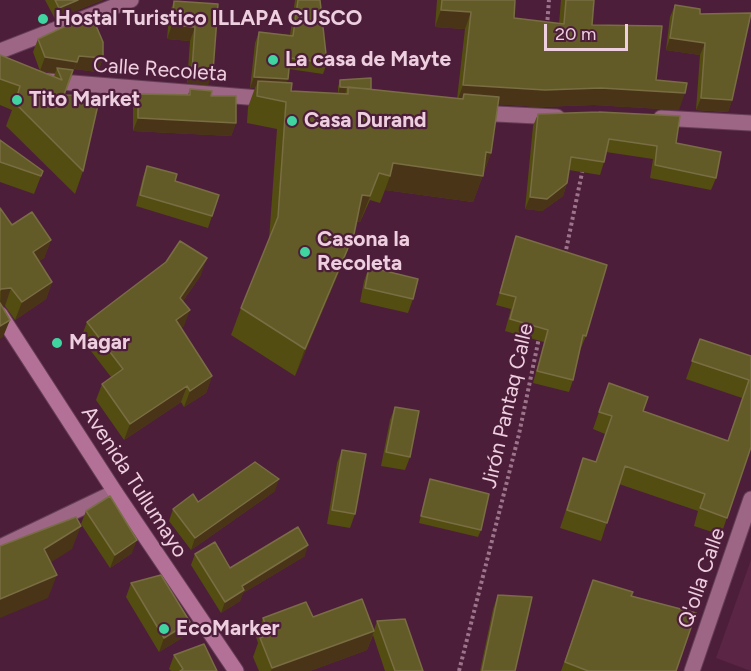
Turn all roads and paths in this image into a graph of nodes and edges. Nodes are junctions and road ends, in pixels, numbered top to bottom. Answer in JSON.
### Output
{"nodes":[{"id":1,"x":131,"y":0,"type":"edge"},
{"id":2,"x":549,"y":0,"type":"edge"},
{"id":3,"x":546,"y":35,"type":"edge"},
{"id":4,"x":0,"y":51,"type":"edge"},
{"id":5,"x":37,"y":80,"type":"edge"},
{"id":6,"x":292,"y":100,"type":"edge"},
{"id":7,"x":456,"y":112,"type":"edge"},
{"id":8,"x":572,"y":116,"type":"edge"},
{"id":9,"x":650,"y":118,"type":"edge"},
{"id":10,"x":751,"y":123,"type":"edge"},
{"id":11,"x":585,"y":159,"type":"edge"},
{"id":12,"x":564,"y":260,"type":"edge"},
{"id":13,"x":0,"y":314,"type":"edge"},
{"id":14,"x":540,"y":337,"type":"edge"},
{"id":15,"x":115,"y":492,"type":"junction"},
{"id":16,"x":751,"y":499,"type":"edge"},
{"id":17,"x":0,"y":547,"type":"edge"},
{"id":18,"x":236,"y":671,"type":"edge"},
{"id":19,"x":459,"y":671,"type":"edge"},
{"id":20,"x":692,"y":671,"type":"edge"}],
"edges":[{"from":1,"to":4,"type":"street"},
{"from":2,"to":3,"type":"path"},
{"from":5,"to":6,"type":"street","name":"Calle Recoleta"},
{"from":7,"to":8,"type":"street"},
{"from":9,"to":10,"type":"street"},
{"from":11,"to":12,"type":"path"},
{"from":13,"to":15,"type":"street","name":"Avenida Tullumayo"},
{"from":14,"to":19,"type":"path","name":"Jirón Pantaq Calle"},
{"from":15,"to":17,"type":"street"},
{"from":15,"to":18,"type":"street","name":"Avenida Tullumayo"},
{"from":16,"to":20,"type":"street","name":"Q'olla Calle"}]}
